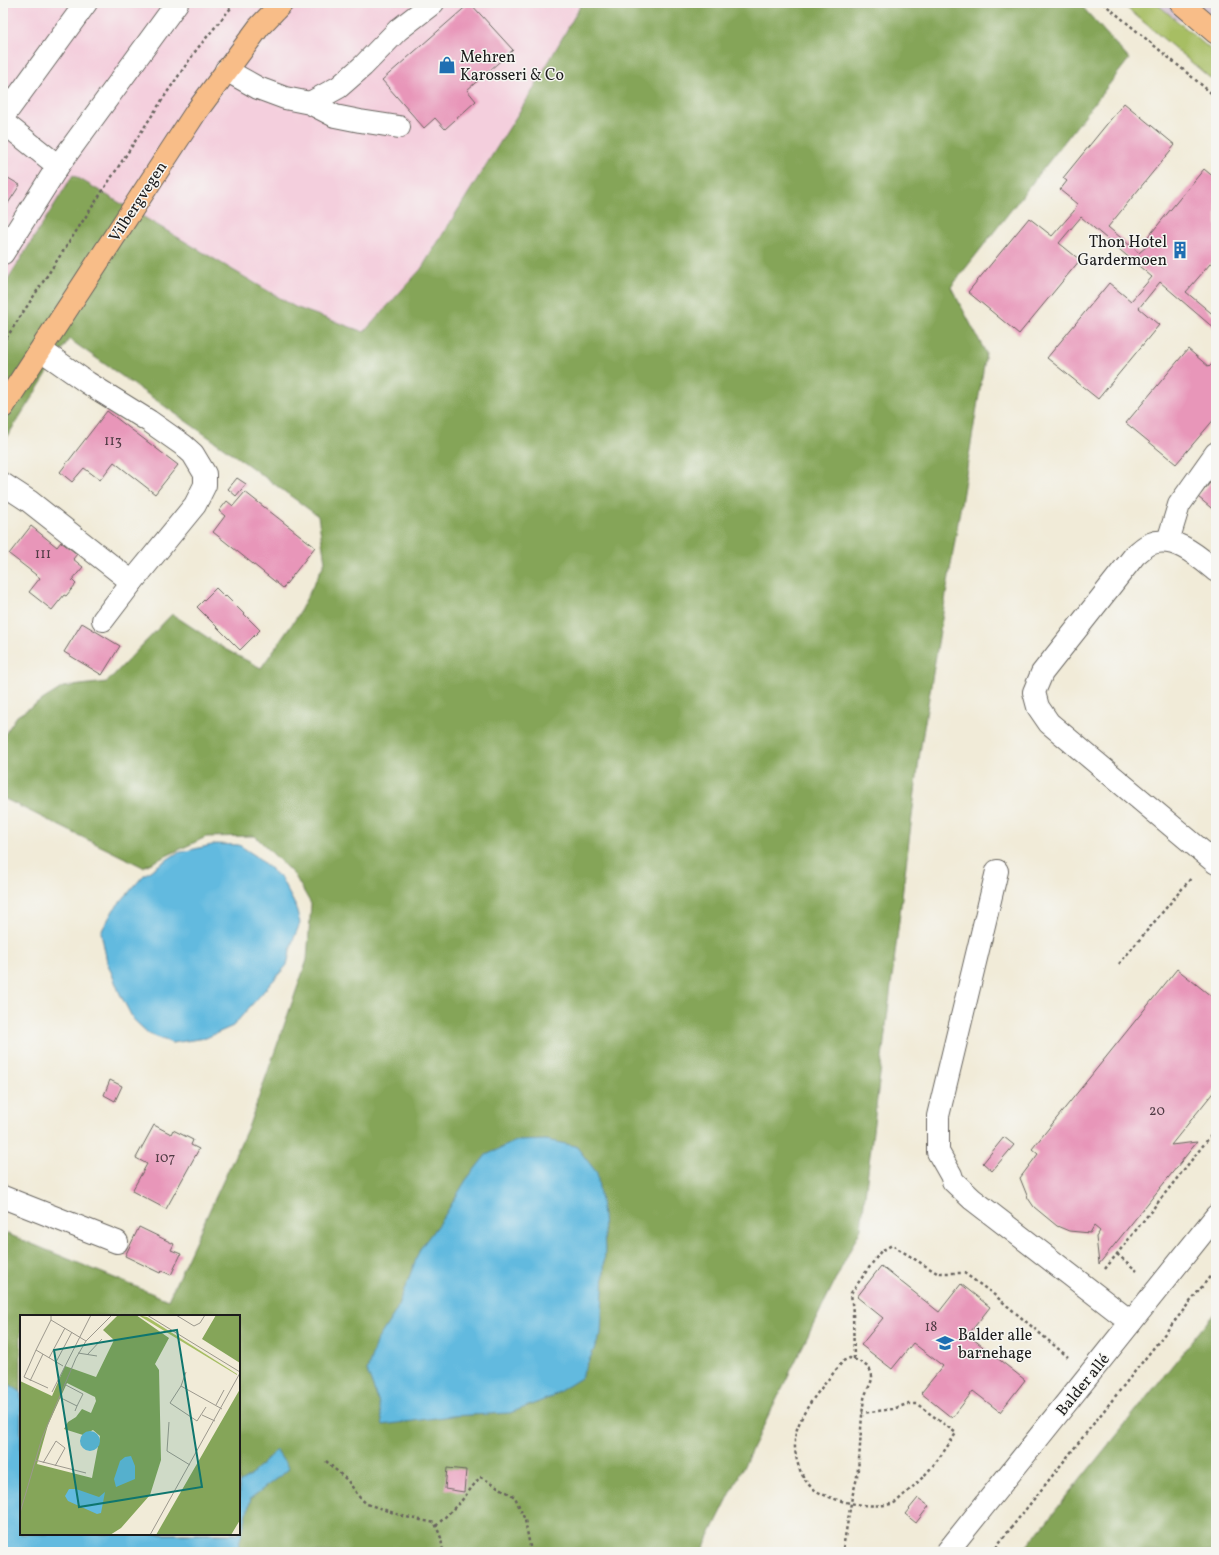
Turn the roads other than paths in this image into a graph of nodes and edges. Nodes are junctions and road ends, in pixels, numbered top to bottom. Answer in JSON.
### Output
{"nodes":[{"id":1,"x":86,"y":3,"type":"edge"},
{"id":2,"x":176,"y":3,"type":"edge"},
{"id":3,"x":282,"y":3,"type":"edge"},
{"id":4,"x":433,"y":3,"type":"edge"},
{"id":5,"x":1181,"y":3,"type":"edge"},
{"id":6,"x":1216,"y":33,"type":"edge"},
{"id":7,"x":226,"y":70,"type":"junction"},
{"id":8,"x":310,"y":103,"type":"junction"},
{"id":9,"x":3,"y":117,"type":"edge"},
{"id":10,"x":3,"y":122,"type":"edge"},
{"id":11,"x":400,"y":127,"type":"dead end"},
{"id":12,"x":58,"y":166,"type":"junction"},
{"id":13,"x":3,"y":253,"type":"edge"},
{"id":14,"x":41,"y":350,"type":"junction"},
{"id":15,"x":3,"y":407,"type":"edge"},
{"id":16,"x":1216,"y":453,"type":"edge"},
{"id":17,"x":3,"y":484,"type":"edge"},
{"id":18,"x":1168,"y":542,"type":"junction"},
{"id":19,"x":1216,"y":571,"type":"edge"},
{"id":20,"x":132,"y":582,"type":"junction"},
{"id":21,"x":103,"y":620,"type":"dead end"},
{"id":22,"x":1213,"y":860,"type":"edge"},
{"id":23,"x":997,"y":871,"type":"dead end"},
{"id":24,"x":3,"y":1197,"type":"edge"},
{"id":25,"x":1216,"y":1216,"type":"edge"},
{"id":26,"x":117,"y":1242,"type":"dead end"},
{"id":27,"x":1132,"y":1322,"type":"junction"},
{"id":28,"x":947,"y":1552,"type":"edge"}],
"edges":[{"from":1,"to":9,"type":"street"},
{"from":2,"to":12,"type":"street"},
{"from":3,"to":7,"type":"main road","name":"Vilbergvegen"},
{"from":4,"to":8,"type":"street"},
{"from":5,"to":6,"type":"main road"},
{"from":7,"to":8,"type":"street"},
{"from":7,"to":14,"type":"main road","name":"Vilbergvegen"},
{"from":8,"to":11,"type":"street"},
{"from":10,"to":12,"type":"street"},
{"from":12,"to":13,"type":"street"},
{"from":14,"to":15,"type":"main road","name":"Vilbergvegen"},
{"from":14,"to":20,"type":"street"},
{"from":16,"to":18,"type":"street"},
{"from":17,"to":20,"type":"street"},
{"from":18,"to":19,"type":"street"},
{"from":18,"to":22,"type":"street"},
{"from":20,"to":21,"type":"street"},
{"from":23,"to":27,"type":"street"},
{"from":24,"to":26,"type":"street"},
{"from":25,"to":27,"type":"street","name":"Balder allé"},
{"from":27,"to":28,"type":"street","name":"Balder allé"}]}
